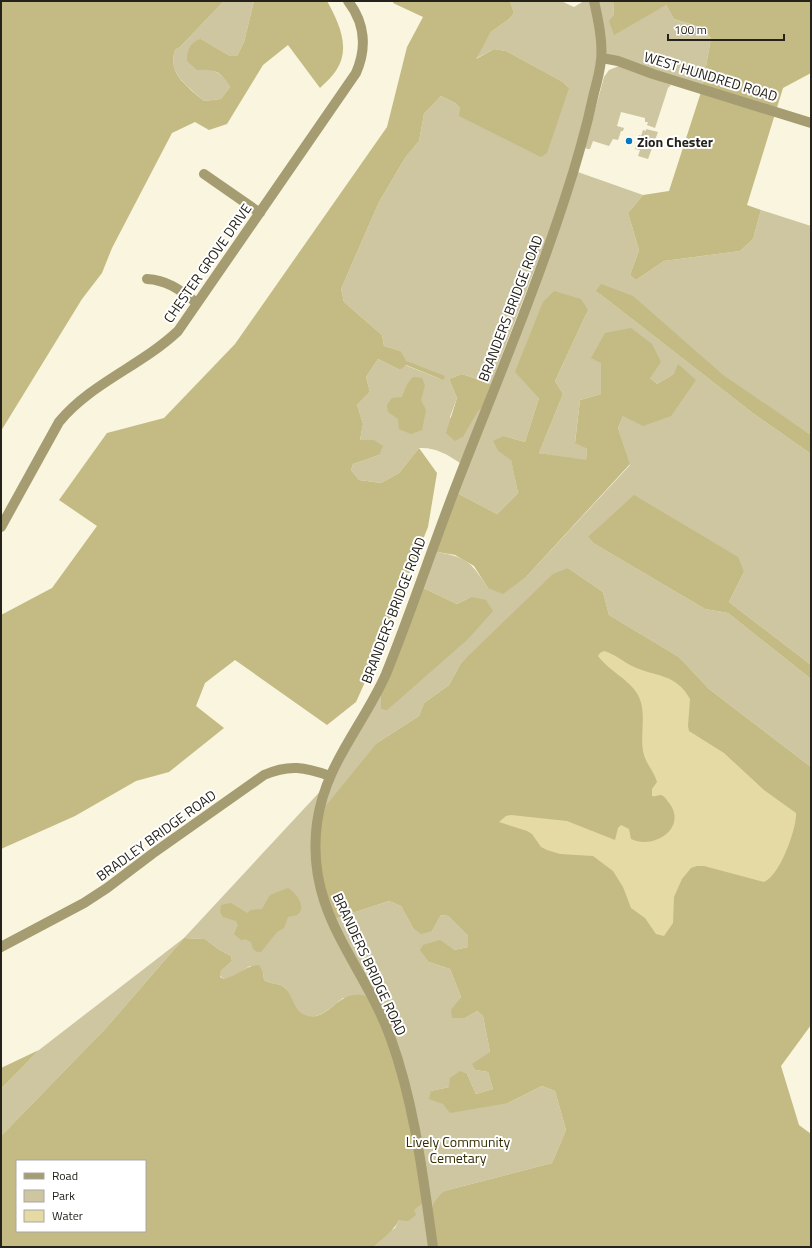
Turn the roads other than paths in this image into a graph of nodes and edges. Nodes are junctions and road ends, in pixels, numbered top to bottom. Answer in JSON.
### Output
{"nodes":[{"id":1,"x":348,"y":1,"type":"edge"},
{"id":2,"x":594,"y":1,"type":"edge"},
{"id":3,"x":602,"y":58,"type":"junction"},
{"id":4,"x":811,"y":123,"type":"edge"},
{"id":5,"x":204,"y":174,"type":"dead end"},
{"id":6,"x":260,"y":212,"type":"junction"},
{"id":7,"x":147,"y":279,"type":"dead end"},
{"id":8,"x":197,"y":302,"type":"junction"},
{"id":9,"x":1,"y":527,"type":"edge"},
{"id":10,"x":330,"y":776,"type":"junction"},
{"id":11,"x":1,"y":947,"type":"edge"},
{"id":12,"x":433,"y":1247,"type":"edge"}],
"edges":[{"from":1,"to":6,"type":"street","name":"CHESTER GROVE DRIVE"},
{"from":2,"to":3,"type":"street","name":"BRANDERS BRIDGE ROAD"},
{"from":3,"to":4,"type":"street","name":"WEST HUNDRED ROAD"},
{"from":3,"to":10,"type":"street","name":"BRANDERS BRIDGE ROAD"},
{"from":5,"to":6,"type":"street"},
{"from":6,"to":8,"type":"street","name":"CHESTER GROVE DRIVE"},
{"from":7,"to":8,"type":"street"},
{"from":8,"to":9,"type":"street","name":"CHESTER GROVE DRIVE"},
{"from":10,"to":11,"type":"street","name":"BRADLEY BRIDGE ROAD"},
{"from":10,"to":12,"type":"street","name":"BRANDERS BRIDGE ROAD"}]}
